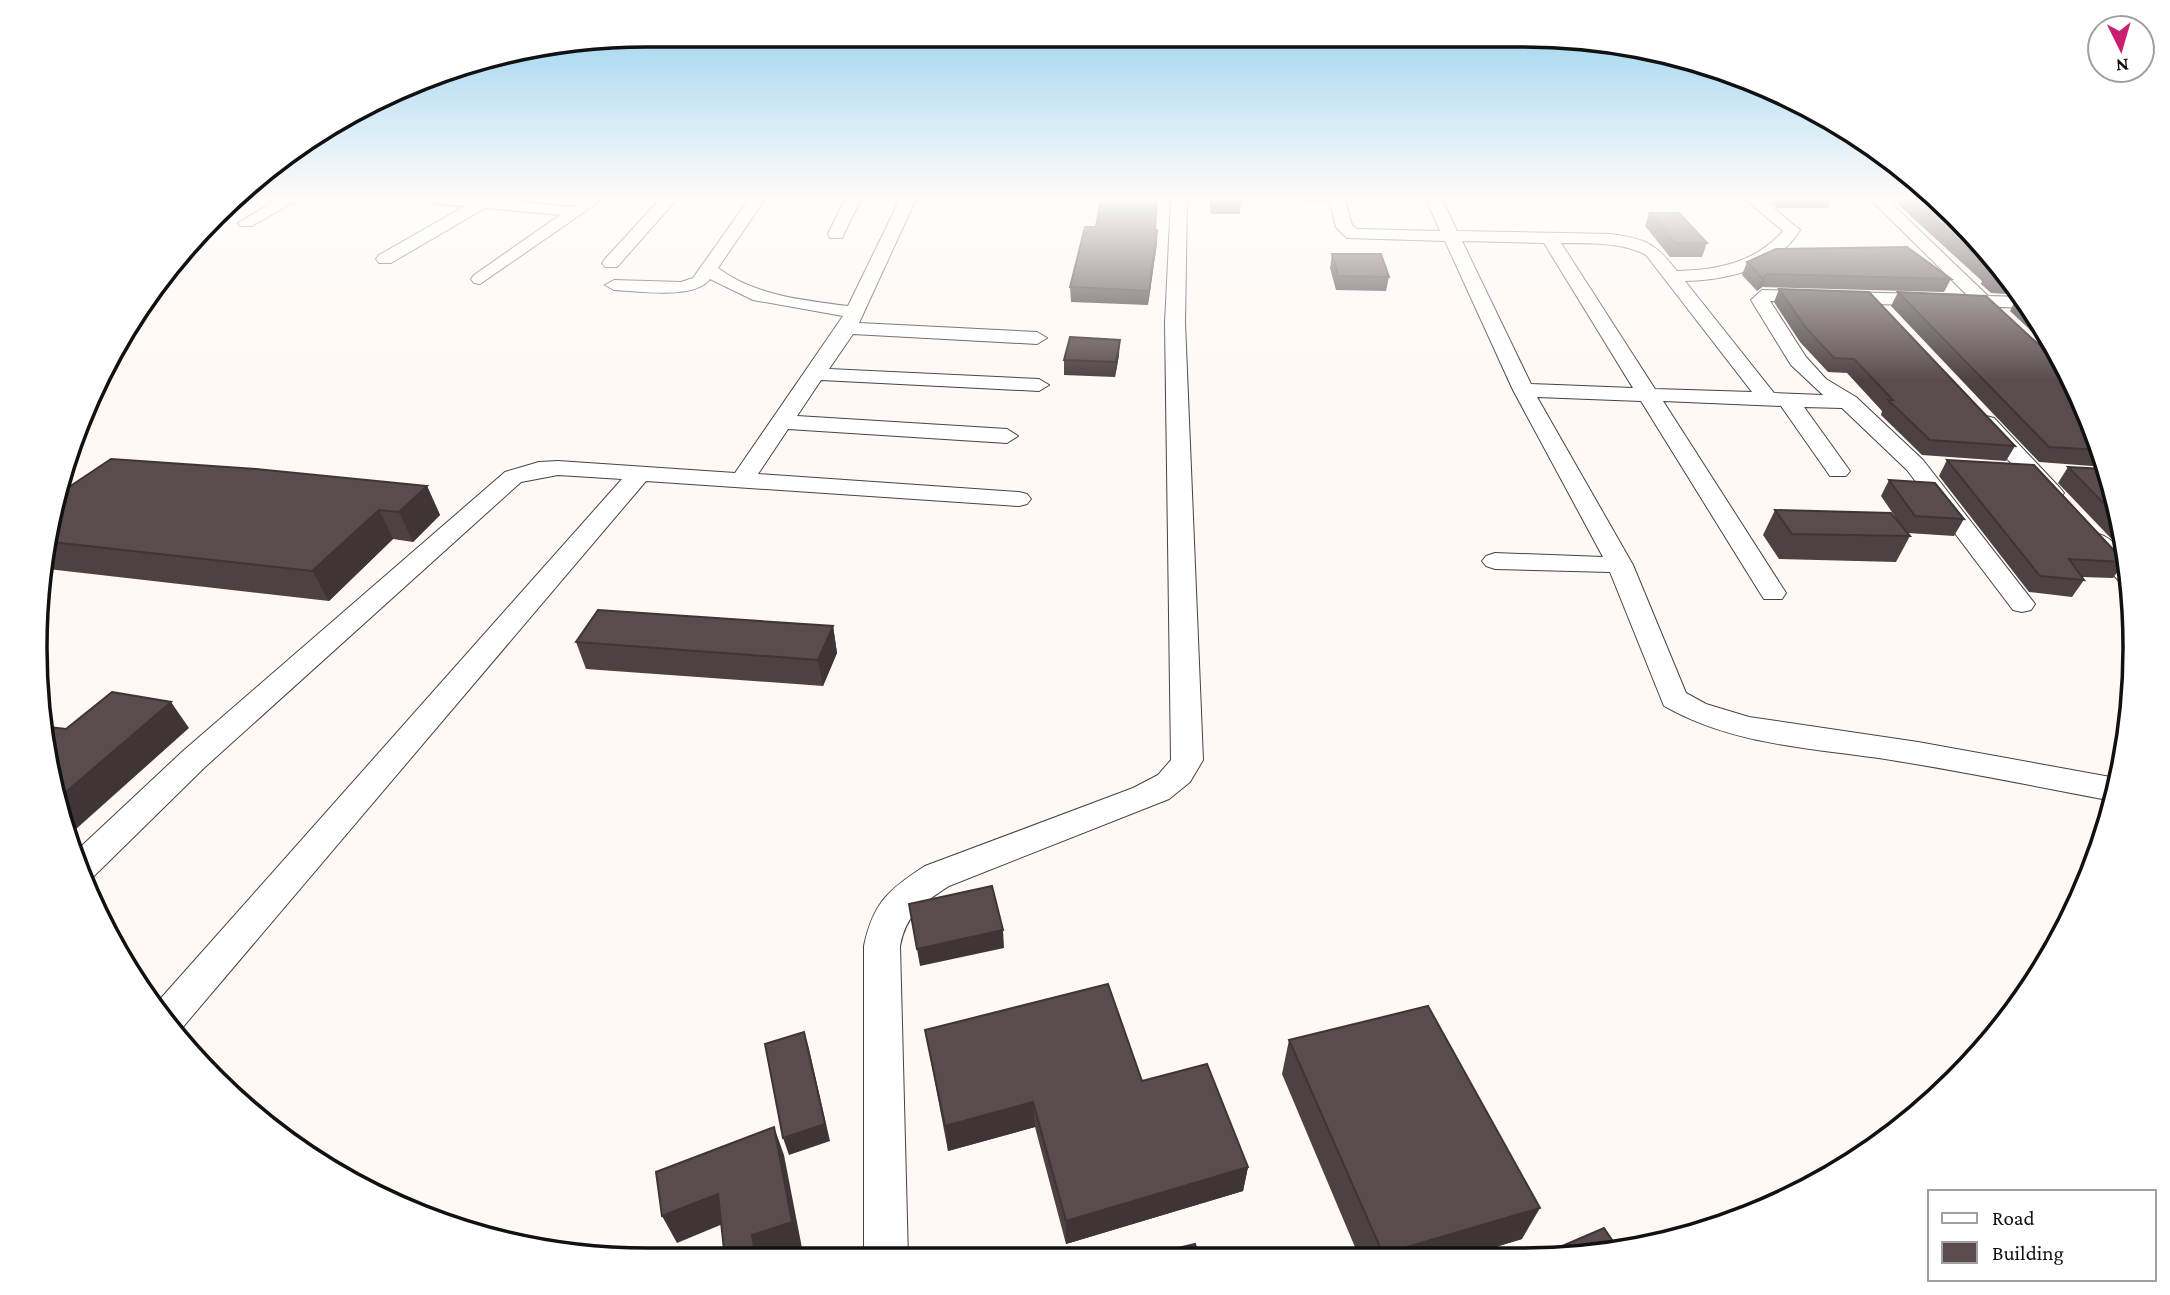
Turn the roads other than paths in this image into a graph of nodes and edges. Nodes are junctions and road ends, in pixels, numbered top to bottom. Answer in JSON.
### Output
{"nodes":[{"id":1,"x":508,"y":259,"type":"edge"},
{"id":2,"x":614,"y":259,"type":"edge"},
{"id":3,"x":718,"y":259,"type":"edge"},
{"id":4,"x":880,"y":259,"type":"edge"},
{"id":5,"x":1177,"y":259,"type":"edge"},
{"id":6,"x":1462,"y":259,"type":"edge"},
{"id":7,"x":1563,"y":259,"type":"edge"},
{"id":8,"x":1658,"y":259,"type":"edge"},
{"id":9,"x":1756,"y":259,"type":"edge"},
{"id":10,"x":1939,"y":259,"type":"edge"},
{"id":11,"x":611,"y":263,"type":"dead end"},
{"id":12,"x":710,"y":271,"type":"junction"},
{"id":13,"x":1671,"y":276,"type":"junction"},
{"id":14,"x":480,"y":279,"type":"dead end"},
{"id":15,"x":614,"y":285,"type":"dead end"},
{"id":16,"x":1870,"y":298,"type":"junction"},
{"id":17,"x":1982,"y":301,"type":"junction"},
{"id":18,"x":2014,"y":302,"type":"edge"},
{"id":19,"x":1888,"y":317,"type":"edge"},
{"id":20,"x":851,"y":320,"type":"junction"},
{"id":21,"x":2002,"y":320,"type":"edge"},
{"id":22,"x":1037,"y":338,"type":"dead end"},
{"id":23,"x":815,"y":374,"type":"junction"},
{"id":24,"x":1039,"y":385,"type":"dead end"},
{"id":25,"x":1523,"y":390,"type":"junction"},
{"id":26,"x":1647,"y":395,"type":"junction"},
{"id":27,"x":1778,"y":399,"type":"junction"},
{"id":28,"x":1849,"y":402,"type":"junction"},
{"id":29,"x":1969,"y":405,"type":"edge"},
{"id":30,"x":781,"y":422,"type":"junction"},
{"id":31,"x":1007,"y":436,"type":"dead end"},
{"id":32,"x":1915,"y":466,"type":"junction"},
{"id":33,"x":1941,"y":467,"type":"dead end"},
{"id":34,"x":1994,"y":470,"type":"edge"},
{"id":35,"x":1838,"y":471,"type":"dead end"},
{"id":36,"x":640,"y":473,"type":"junction"},
{"id":37,"x":2033,"y":473,"type":"junction"},
{"id":38,"x":2070,"y":474,"type":"edge"},
{"id":39,"x":742,"y":480,"type":"junction"},
{"id":40,"x":1019,"y":499,"type":"dead end"},
{"id":41,"x":1495,"y":561,"type":"dead end"},
{"id":42,"x":2117,"y":563,"type":"edge"},
{"id":43,"x":1620,"y":565,"type":"junction"},
{"id":44,"x":1773,"y":593,"type":"dead end"},
{"id":45,"x":2022,"y":604,"type":"dead end"},
{"id":46,"x":2106,"y":788,"type":"edge"},
{"id":47,"x":87,"y":861,"type":"edge"},
{"id":48,"x":171,"y":1013,"type":"edge"},
{"id":49,"x":886,"y":1248,"type":"edge"}],
"edges":[{"from":1,"to":14,"type":"street"},
{"from":2,"to":11,"type":"street"},
{"from":3,"to":12,"type":"street"},
{"from":4,"to":20,"type":"street"},
{"from":5,"to":49,"type":"street"},
{"from":6,"to":25,"type":"street"},
{"from":7,"to":26,"type":"street"},
{"from":8,"to":13,"type":"street"},
{"from":9,"to":13,"type":"street"},
{"from":10,"to":17,"type":"street"},
{"from":12,"to":15,"type":"street"},
{"from":12,"to":20,"type":"street"},
{"from":13,"to":27,"type":"street"},
{"from":16,"to":17,"type":"street"},
{"from":16,"to":19,"type":"street"},
{"from":16,"to":28,"type":"street"},
{"from":17,"to":18,"type":"street"},
{"from":17,"to":21,"type":"street"},
{"from":20,"to":22,"type":"street"},
{"from":20,"to":23,"type":"street"},
{"from":23,"to":24,"type":"street"},
{"from":23,"to":30,"type":"street"},
{"from":25,"to":26,"type":"street"},
{"from":25,"to":43,"type":"street"},
{"from":26,"to":27,"type":"street"},
{"from":26,"to":44,"type":"street"},
{"from":27,"to":28,"type":"street"},
{"from":27,"to":35,"type":"street"},
{"from":28,"to":32,"type":"street"},
{"from":29,"to":37,"type":"street"},
{"from":30,"to":31,"type":"street"},
{"from":30,"to":39,"type":"street"},
{"from":32,"to":33,"type":"street"},
{"from":32,"to":45,"type":"street"},
{"from":34,"to":37,"type":"street"},
{"from":36,"to":39,"type":"street"},
{"from":36,"to":47,"type":"street"},
{"from":36,"to":48,"type":"street"},
{"from":37,"to":38,"type":"street"},
{"from":37,"to":42,"type":"street"},
{"from":39,"to":40,"type":"street"},
{"from":41,"to":43,"type":"street"},
{"from":43,"to":46,"type":"street"}]}
